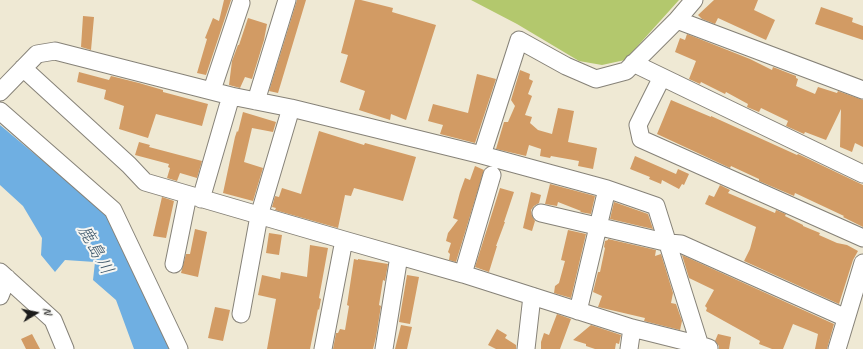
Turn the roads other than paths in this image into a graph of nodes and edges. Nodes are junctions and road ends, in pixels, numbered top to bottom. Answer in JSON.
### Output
{"nodes":[{"id":1,"x":694,"y":0,"type":"edge"},
{"id":2,"x":241,"y":3,"type":"dead end"},
{"id":3,"x":280,"y":9,"type":"edge"},
{"id":4,"x":677,"y":20,"type":"junction"},
{"id":5,"x":633,"y":63,"type":"junction"},
{"id":6,"x":23,"y":68,"type":"junction"},
{"id":7,"x":662,"y":77,"type":"junction"},
{"id":8,"x":212,"y":90,"type":"junction"},
{"id":9,"x":863,"y":90,"type":"edge"},
{"id":10,"x":0,"y":92,"type":"edge"},
{"id":11,"x":231,"y":96,"type":"junction"},
{"id":12,"x":256,"y":101,"type":"junction"},
{"id":13,"x":291,"y":108,"type":"junction"},
{"id":14,"x":0,"y":111,"type":"edge"},
{"id":15,"x":482,"y":155,"type":"junction"},
{"id":16,"x":863,"y":174,"type":"edge"},
{"id":17,"x":492,"y":175,"type":"dead end"},
{"id":18,"x":607,"y":189,"type":"junction"},
{"id":19,"x":194,"y":197,"type":"junction"},
{"id":20,"x":540,"y":213,"type":"dead end"},
{"id":21,"x":259,"y":216,"type":"junction"},
{"id":22,"x":598,"y":227,"type":"junction"},
{"id":23,"x":863,"y":238,"type":"edge"},
{"id":24,"x":344,"y":240,"type":"junction"},
{"id":25,"x":668,"y":243,"type":"junction"},
{"id":26,"x":399,"y":256,"type":"junction"},
{"id":27,"x":863,"y":263,"type":"edge"},
{"id":28,"x":174,"y":264,"type":"dead end"},
{"id":29,"x":463,"y":274,"type":"junction"},
{"id":30,"x":3,"y":275,"type":"edge"},
{"id":31,"x":0,"y":296,"type":"edge"},
{"id":32,"x":532,"y":296,"type":"junction"},
{"id":33,"x":578,"y":311,"type":"junction"},
{"id":34,"x":241,"y":314,"type":"dead end"},
{"id":35,"x":846,"y":318,"type":"junction"},
{"id":36,"x":632,"y":328,"type":"junction"},
{"id":37,"x":704,"y":348,"type":"edge"},
{"id":38,"x":65,"y":349,"type":"edge"},
{"id":39,"x":179,"y":349,"type":"edge"},
{"id":40,"x":323,"y":349,"type":"edge"},
{"id":41,"x":384,"y":349,"type":"edge"},
{"id":42,"x":526,"y":349,"type":"edge"},
{"id":43,"x":628,"y":349,"type":"edge"},
{"id":44,"x":837,"y":349,"type":"edge"}],
"edges":[{"from":1,"to":4,"type":"street"},
{"from":2,"to":8,"type":"street"},
{"from":3,"to":12,"type":"street"},
{"from":4,"to":5,"type":"street"},
{"from":4,"to":9,"type":"street"},
{"from":5,"to":7,"type":"street"},
{"from":5,"to":15,"type":"street"},
{"from":6,"to":8,"type":"street"},
{"from":6,"to":10,"type":"street"},
{"from":6,"to":19,"type":"street"},
{"from":7,"to":16,"type":"street"},
{"from":7,"to":23,"type":"street"},
{"from":8,"to":11,"type":"street"},
{"from":11,"to":12,"type":"street"},
{"from":11,"to":19,"type":"street"},
{"from":12,"to":13,"type":"street"},
{"from":13,"to":15,"type":"street"},
{"from":13,"to":21,"type":"street"},
{"from":14,"to":39,"type":"street"},
{"from":15,"to":18,"type":"street"},
{"from":17,"to":29,"type":"street"},
{"from":18,"to":22,"type":"street"},
{"from":18,"to":25,"type":"street"},
{"from":19,"to":21,"type":"street"},
{"from":19,"to":28,"type":"street"},
{"from":20,"to":22,"type":"street"},
{"from":21,"to":24,"type":"street"},
{"from":21,"to":34,"type":"street"},
{"from":22,"to":25,"type":"street"},
{"from":22,"to":33,"type":"street"},
{"from":24,"to":26,"type":"street"},
{"from":24,"to":40,"type":"street"},
{"from":25,"to":35,"type":"street"},
{"from":25,"to":37,"type":"street"},
{"from":26,"to":29,"type":"street"},
{"from":26,"to":41,"type":"street"},
{"from":27,"to":35,"type":"street"},
{"from":29,"to":32,"type":"street"},
{"from":30,"to":31,"type":"street"},
{"from":30,"to":38,"type":"street"},
{"from":32,"to":33,"type":"street"},
{"from":32,"to":42,"type":"street"},
{"from":33,"to":36,"type":"street"},
{"from":35,"to":44,"type":"street"},
{"from":36,"to":37,"type":"street"},
{"from":36,"to":43,"type":"street"}]}
